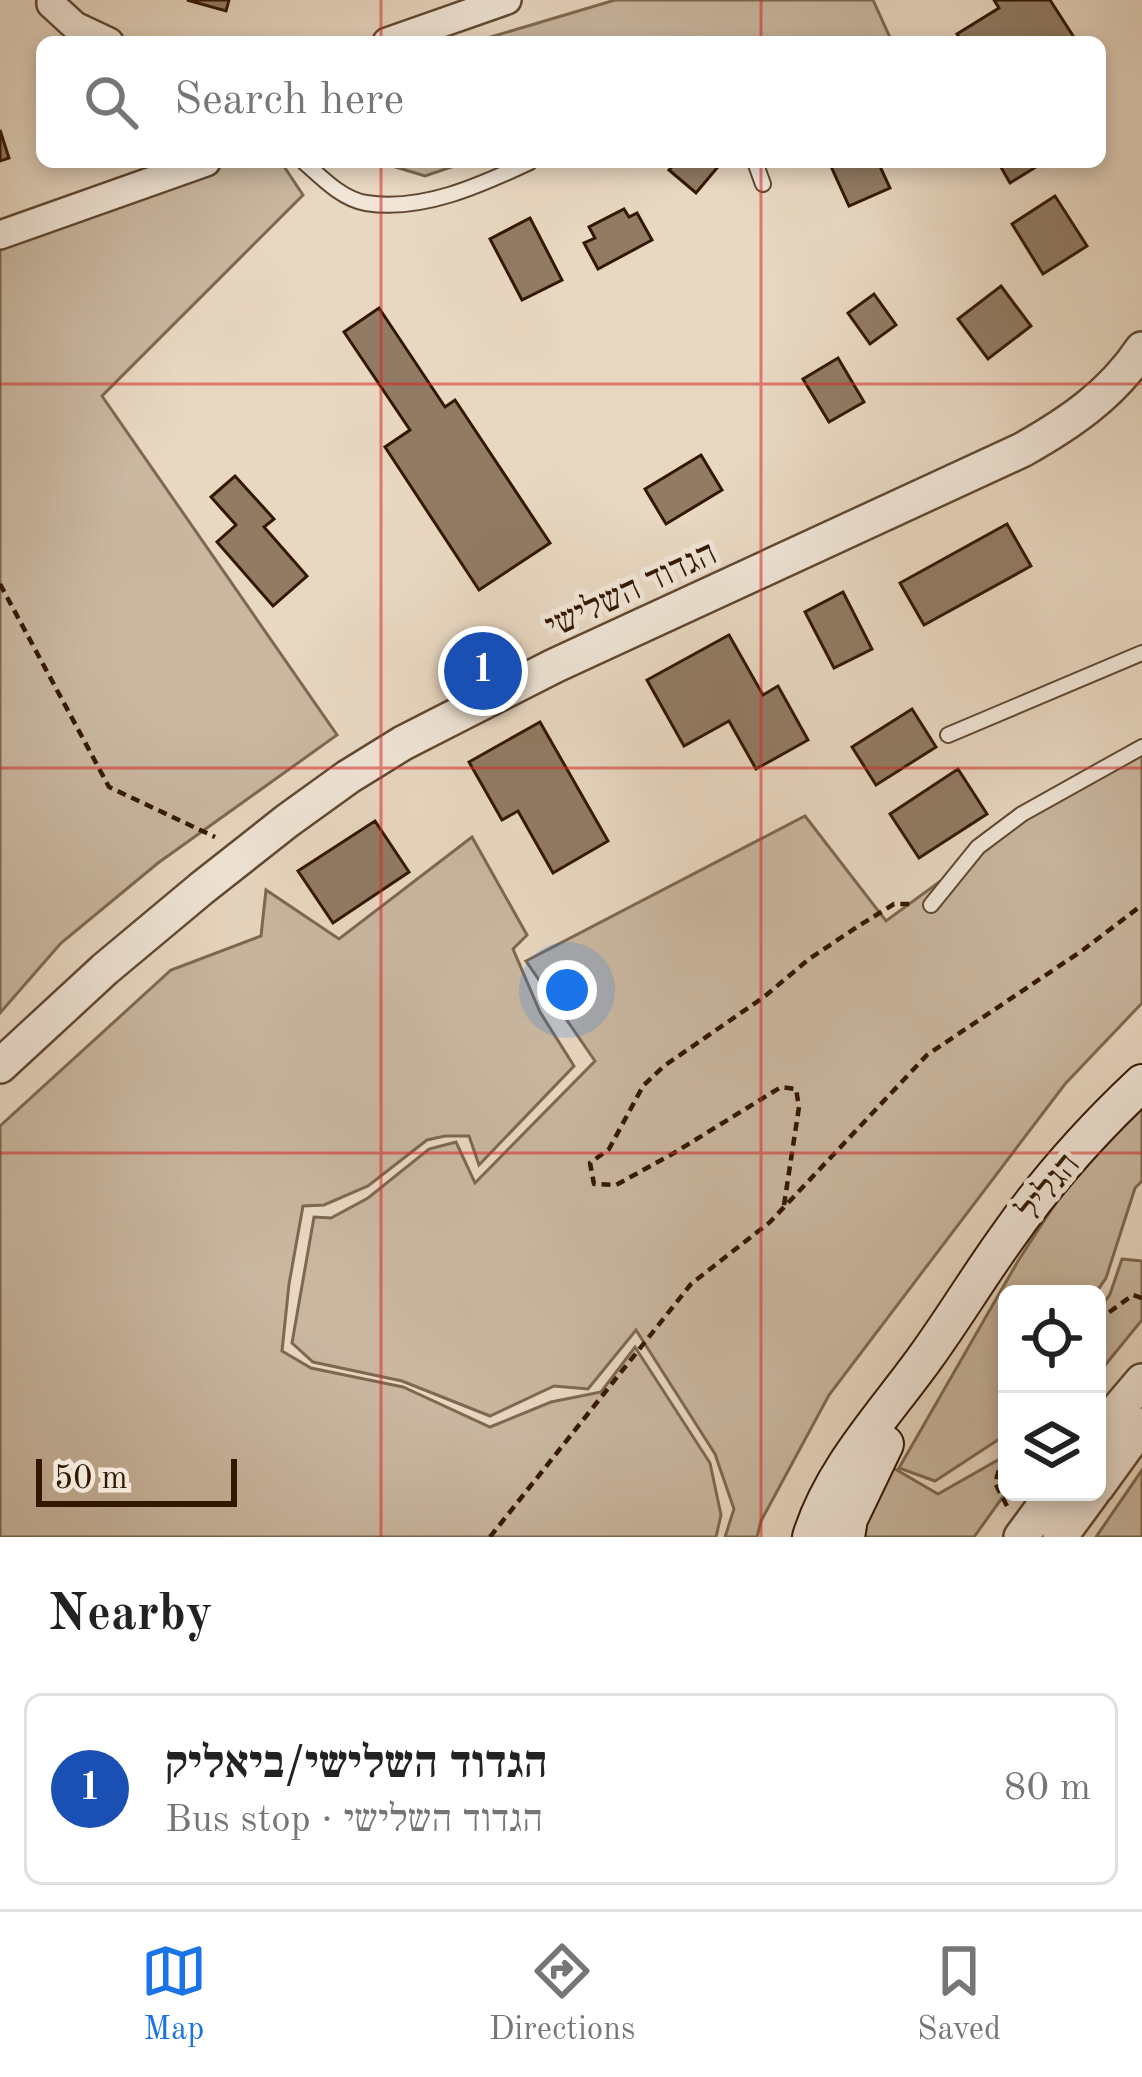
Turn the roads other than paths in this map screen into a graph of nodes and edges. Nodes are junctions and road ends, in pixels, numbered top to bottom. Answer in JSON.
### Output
{"nodes":[{"id":1,"x":51,"y":0,"type":"edge"},
{"id":2,"x":507,"y":0,"type":"edge"},
{"id":3,"x":96,"y":36,"type":"edge"},
{"id":4,"x":404,"y":36,"type":"edge"},
{"id":5,"x":189,"y":168,"type":"edge"},
{"id":6,"x":311,"y":168,"type":"edge"},
{"id":7,"x":517,"y":168,"type":"edge"},
{"id":8,"x":757,"y":168,"type":"edge"},
{"id":9,"x":763,"y":184,"type":"dead end"},
{"id":10,"x":0,"y":235,"type":"edge"},
{"id":11,"x":1142,"y":349,"type":"edge"},
{"id":12,"x":1142,"y":653,"type":"edge"},
{"id":13,"x":948,"y":735,"type":"dead end"},
{"id":14,"x":1142,"y":747,"type":"edge"},
{"id":15,"x":931,"y":904,"type":"road end"},
{"id":16,"x":0,"y":1066,"type":"edge"},
{"id":17,"x":1142,"y":1083,"type":"edge"},
{"id":18,"x":924,"y":1359,"type":"junction"},
{"id":19,"x":1142,"y":1381,"type":"edge"},
{"id":20,"x":1106,"y":1423,"type":"edge"},
{"id":21,"x":1142,"y":1425,"type":"edge"},
{"id":22,"x":1106,"y":1474,"type":"edge"},
{"id":23,"x":1047,"y":1501,"type":"edge"},
{"id":24,"x":1086,"y":1501,"type":"edge"},
{"id":25,"x":1021,"y":1536,"type":"edge"},
{"id":26,"x":811,"y":1537,"type":"edge"},
{"id":27,"x":846,"y":1537,"type":"edge"},
{"id":28,"x":1060,"y":1537,"type":"edge"}],
"edges":[{"from":1,"to":3,"type":"street"},
{"from":2,"to":4,"type":"street"},
{"from":5,"to":10,"type":"street"},
{"from":6,"to":7,"type":"lane"},
{"from":8,"to":9,"type":"lane"},
{"from":11,"to":16,"type":"street","name":"הגדוד השלישי"},
{"from":12,"to":13,"type":"lane"},
{"from":14,"to":15,"type":"lane"},
{"from":17,"to":18,"type":"main road","name":"הגליל"},
{"from":18,"to":26,"type":"main road","name":"הגליל"},
{"from":18,"to":27,"type":"main road","name":"הגליל"},
{"from":19,"to":20,"type":"street"},
{"from":21,"to":22,"type":"street"},
{"from":23,"to":25,"type":"street"},
{"from":24,"to":28,"type":"street"}]}
